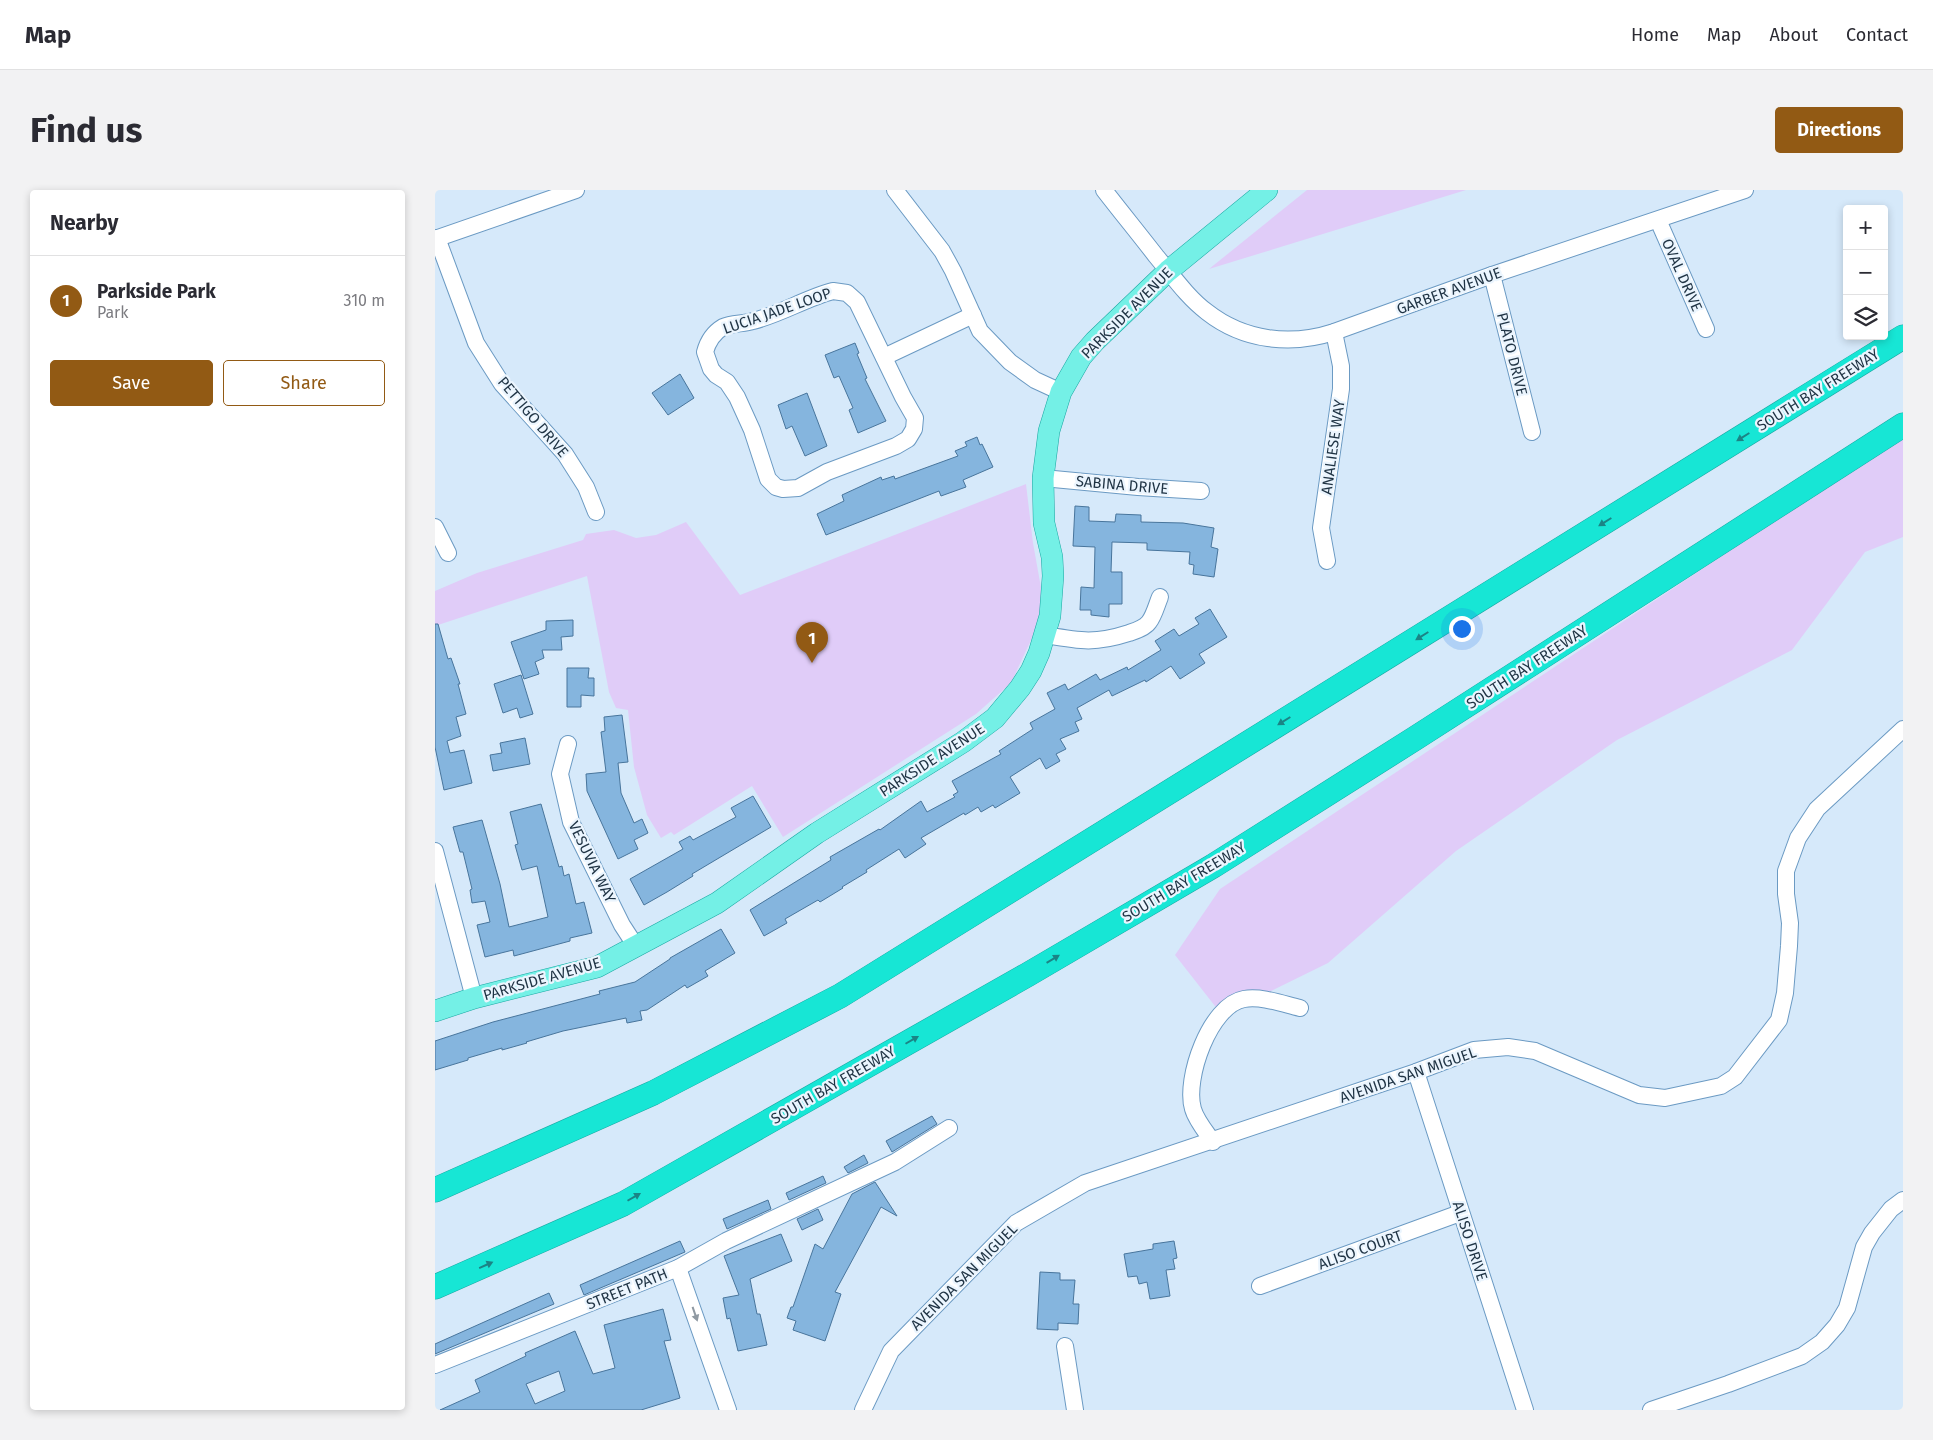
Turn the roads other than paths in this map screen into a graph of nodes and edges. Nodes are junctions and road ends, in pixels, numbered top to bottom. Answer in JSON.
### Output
{"nodes":[{"id":1,"x":576,"y":190,"type":"edge"},
{"id":2,"x":895,"y":190,"type":"edge"},
{"id":3,"x":1104,"y":190,"type":"edge"},
{"id":4,"x":1267,"y":190,"type":"edge"},
{"id":5,"x":1745,"y":190,"type":"edge"},
{"id":6,"x":1658,"y":220,"type":"junction"},
{"id":7,"x":436,"y":239,"type":"edge"},
{"id":8,"x":1168,"y":271,"type":"junction"},
{"id":9,"x":1492,"y":276,"type":"junction"},
{"id":10,"x":973,"y":315,"type":"junction"},
{"id":11,"x":1706,"y":329,"type":"dead end"},
{"id":12,"x":1334,"y":332,"type":"junction"},
{"id":13,"x":1903,"y":337,"type":"edge"},
{"id":14,"x":884,"y":357,"type":"junction"},
{"id":15,"x":1061,"y":392,"type":"junction"},
{"id":16,"x":1903,"y":425,"type":"edge"},
{"id":17,"x":1532,"y":432,"type":"dead end"},
{"id":18,"x":1043,"y":478,"type":"junction"},
{"id":19,"x":1201,"y":490,"type":"dead end"},
{"id":20,"x":596,"y":512,"type":"dead end"},
{"id":21,"x":435,"y":528,"type":"edge"},
{"id":22,"x":448,"y":553,"type":"dead end"},
{"id":23,"x":1327,"y":561,"type":"dead end"},
{"id":24,"x":1160,"y":597,"type":"dead end"},
{"id":25,"x":1046,"y":635,"type":"junction"},
{"id":26,"x":1903,"y":729,"type":"edge"},
{"id":27,"x":568,"y":744,"type":"dead end"},
{"id":28,"x":435,"y":851,"type":"edge"},
{"id":29,"x":635,"y":946,"type":"junction"},
{"id":30,"x":475,"y":998,"type":"junction"},
{"id":31,"x":1301,"y":1008,"type":"dead end"},
{"id":32,"x":435,"y":1011,"type":"edge"},
{"id":33,"x":1416,"y":1072,"type":"junction"},
{"id":34,"x":949,"y":1128,"type":"dead end"},
{"id":35,"x":1213,"y":1142,"type":"junction"},
{"id":36,"x":435,"y":1190,"type":"edge"},
{"id":37,"x":1903,"y":1200,"type":"edge"},
{"id":38,"x":1461,"y":1213,"type":"junction"},
{"id":39,"x":678,"y":1268,"type":"junction"},
{"id":40,"x":1259,"y":1286,"type":"dead end"},
{"id":41,"x":437,"y":1287,"type":"edge"},
{"id":42,"x":1065,"y":1346,"type":"dead end"},
{"id":43,"x":435,"y":1365,"type":"edge"},
{"id":44,"x":728,"y":1410,"type":"edge"},
{"id":45,"x":863,"y":1410,"type":"edge"},
{"id":46,"x":1075,"y":1410,"type":"edge"},
{"id":47,"x":1525,"y":1410,"type":"edge"},
{"id":48,"x":1651,"y":1410,"type":"edge"}],
"edges":[{"from":1,"to":7,"type":"street"},
{"from":2,"to":10,"type":"street"},
{"from":3,"to":8,"type":"street","name":"GARBER AVENUE"},
{"from":4,"to":8,"type":"main road","name":"PARKSIDE AVENUE"},
{"from":5,"to":6,"type":"street","name":"GARBER AVENUE"},
{"from":6,"to":9,"type":"street","name":"GARBER AVENUE"},
{"from":6,"to":11,"type":"street","name":"OVAL DRIVE"},
{"from":7,"to":20,"type":"street","name":"PETTIGO DRIVE"},
{"from":8,"to":12,"type":"street","name":"GARBER AVENUE"},
{"from":8,"to":15,"type":"main road","name":"PARKSIDE AVENUE"},
{"from":9,"to":12,"type":"street","name":"GARBER AVENUE"},
{"from":9,"to":17,"type":"street","name":"PLATO DRIVE"},
{"from":10,"to":14,"type":"street"},
{"from":10,"to":15,"type":"street"},
{"from":12,"to":23,"type":"street","name":"ANALIESE WAY"},
{"from":13,"to":36,"type":"highway","name":"SOUTH BAY FREEWAY","one_way":true},
{"from":14,"to":14,"type":"street","name":"LUCIA JADE LOOP"},
{"from":15,"to":18,"type":"main road","name":"PARKSIDE AVENUE"},
{"from":41,"to":16,"type":"highway","name":"SOUTH BAY FREEWAY","one_way":true},
{"from":18,"to":19,"type":"street","name":"SABINA DRIVE"},
{"from":18,"to":25,"type":"main road","name":"PARKSIDE AVENUE"},
{"from":21,"to":22,"type":"street"},
{"from":24,"to":25,"type":"street"},
{"from":25,"to":29,"type":"main road","name":"PARKSIDE AVENUE"},
{"from":26,"to":33,"type":"street","name":"AVENIDA SAN MIGUEL"},
{"from":27,"to":29,"type":"street","name":"VESUVIA WAY"},
{"from":28,"to":30,"type":"street"},
{"from":29,"to":30,"type":"main road","name":"PARKSIDE AVENUE"},
{"from":30,"to":32,"type":"main road","name":"PARKSIDE AVENUE"},
{"from":31,"to":35,"type":"street"},
{"from":33,"to":35,"type":"street","name":"AVENIDA SAN MIGUEL"},
{"from":33,"to":38,"type":"street","name":"ALISO DRIVE"},
{"from":34,"to":39,"type":"street"},
{"from":35,"to":45,"type":"street","name":"AVENIDA SAN MIGUEL"},
{"from":37,"to":48,"type":"street"},
{"from":38,"to":40,"type":"street","name":"ALISO COURT"},
{"from":38,"to":47,"type":"street","name":"ALISO DRIVE"},
{"from":39,"to":43,"type":"street","name":"STREET PATH"},
{"from":39,"to":44,"type":"street","name":"STREET PATH","one_way":true},
{"from":42,"to":46,"type":"street"}]}
